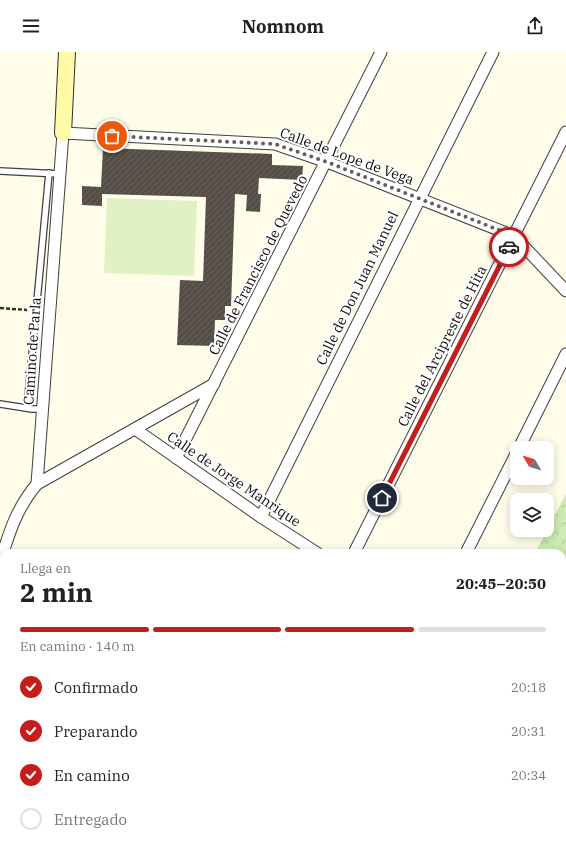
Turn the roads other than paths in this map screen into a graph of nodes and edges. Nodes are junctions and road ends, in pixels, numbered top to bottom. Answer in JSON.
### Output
{"nodes":[{"id":1,"x":67,"y":52,"type":"edge"},
{"id":2,"x":382,"y":52,"type":"edge"},
{"id":3,"x":493,"y":52,"type":"edge"},
{"id":4,"x":566,"y":132,"type":"edge"},
{"id":5,"x":63,"y":133,"type":"junction"},
{"id":6,"x":327,"y":162,"type":"junction"},
{"id":7,"x":0,"y":171,"type":"edge"},
{"id":8,"x":55,"y":174,"type":"junction"},
{"id":9,"x":418,"y":199,"type":"junction"},
{"id":10,"x":514,"y":236,"type":"junction"},
{"id":11,"x":565,"y":289,"type":"edge"},
{"id":12,"x":566,"y":354,"type":"edge"},
{"id":13,"x":214,"y":384,"type":"junction"},
{"id":14,"x":0,"y":404,"type":"edge"},
{"id":15,"x":28,"y":408,"type":"junction"},
{"id":16,"x":42,"y":409,"type":"junction"},
{"id":17,"x":135,"y":429,"type":"junction"},
{"id":18,"x":522,"y":441,"type":"edge"},
{"id":19,"x":176,"y":458,"type":"junction"},
{"id":20,"x":510,"y":466,"type":"edge"},
{"id":21,"x":37,"y":484,"type":"junction"},
{"id":22,"x":260,"y":517,"type":"junction"},
{"id":23,"x":4,"y":549,"type":"edge"},
{"id":24,"x":311,"y":549,"type":"edge"},
{"id":25,"x":356,"y":549,"type":"edge"},
{"id":26,"x":468,"y":549,"type":"edge"}],
"edges":[{"from":1,"to":5,"type":"street"},
{"from":2,"to":6,"type":"street","name":"Calle de Francisco de Quevedo"},
{"from":3,"to":9,"type":"street","name":"Calle de Don Juan Manuel"},
{"from":4,"to":10,"type":"street","name":"Calle del Arcipreste de Hita"},
{"from":5,"to":6,"type":"street","name":"Calle de Lope de Vega"},
{"from":5,"to":8,"type":"street","name":"Camino de Parla"},
{"from":6,"to":9,"type":"street","name":"Calle de Lope de Vega"},
{"from":6,"to":13,"type":"street","name":"Calle de Francisco de Quevedo"},
{"from":7,"to":8,"type":"lane"},
{"from":8,"to":15,"type":"lane"},
{"from":8,"to":16,"type":"street","name":"Camino de Parla"},
{"from":9,"to":10,"type":"street","name":"Calle de Lope de Vega"},
{"from":9,"to":22,"type":"street","name":"Calle de Don Juan Manuel"},
{"from":10,"to":11,"type":"street","name":"Calle de Lope de Vega"},
{"from":10,"to":25,"type":"street","name":"Calle del Arcipreste de Hita"},
{"from":12,"to":18,"type":"street"},
{"from":13,"to":17,"type":"street"},
{"from":13,"to":19,"type":"street","name":"Calle de Francisco de Quevedo"},
{"from":14,"to":15,"type":"lane"},
{"from":15,"to":16,"type":"lane"},
{"from":16,"to":21,"type":"street","name":"Camino de Parla"},
{"from":17,"to":19,"type":"street","name":"Calle de Jorge Manrique"},
{"from":17,"to":21,"type":"street"},
{"from":19,"to":22,"type":"street","name":"Calle de Jorge Manrique"},
{"from":20,"to":26,"type":"street"},
{"from":21,"to":23,"type":"street"},
{"from":22,"to":24,"type":"street","name":"Calle de Jorge Manrique"}]}
